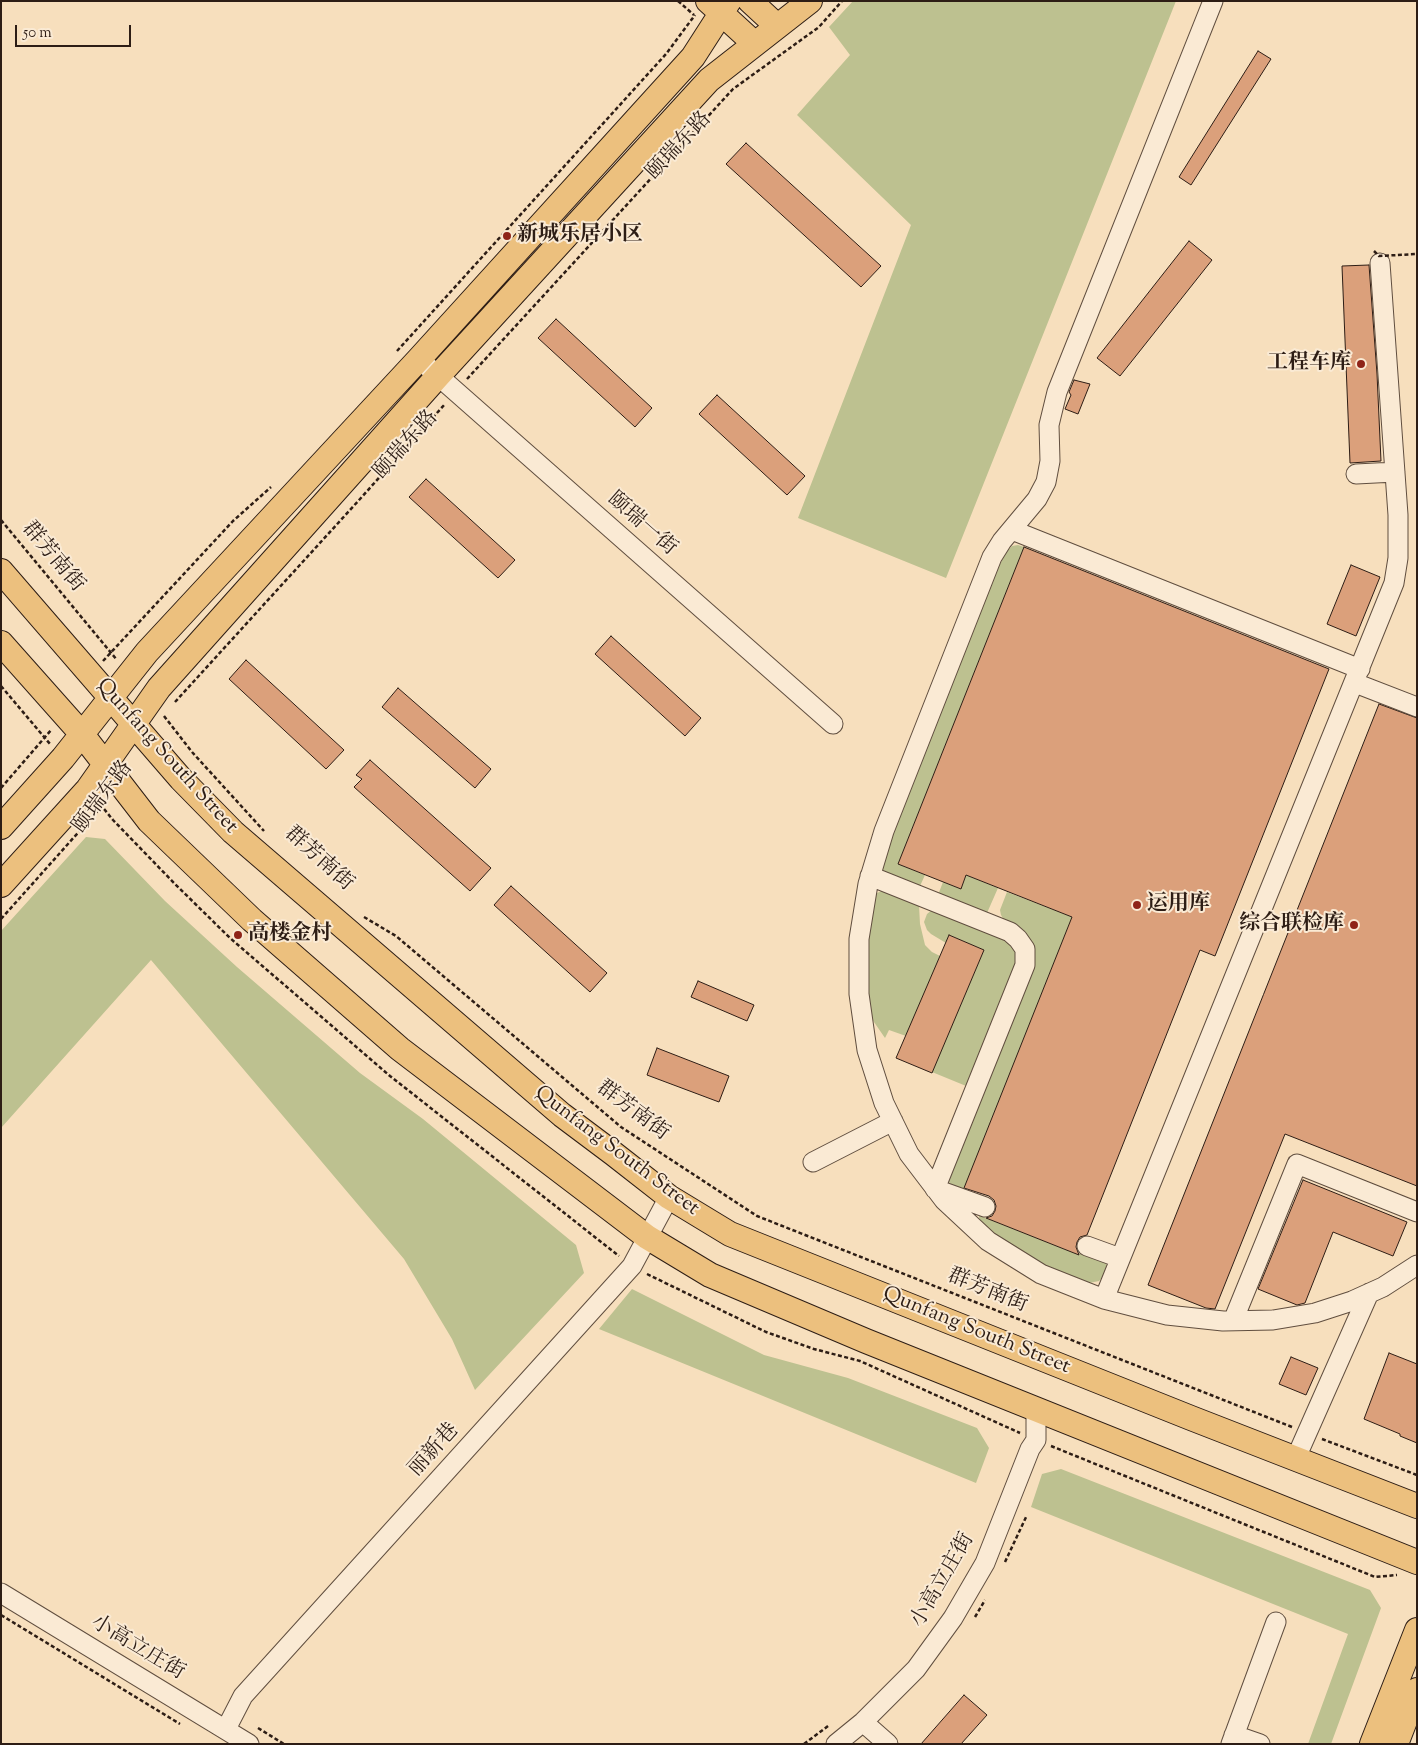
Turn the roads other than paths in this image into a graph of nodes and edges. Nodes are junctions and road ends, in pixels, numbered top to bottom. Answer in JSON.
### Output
{"nodes":[{"id":1,"x":750,"y":1,"type":"edge"},
{"id":2,"x":810,"y":1,"type":"edge"},
{"id":3,"x":1213,"y":1,"type":"edge"},
{"id":4,"x":714,"y":6,"type":"edge"},
{"id":5,"x":777,"y":26,"type":"junction"},
{"id":6,"x":755,"y":44,"type":"junction"},
{"id":7,"x":1377,"y":257,"type":"road end"},
{"id":8,"x":419,"y":359,"type":"junction"},
{"id":9,"x":447,"y":384,"type":"junction"},
{"id":10,"x":1395,"y":472,"type":"junction"},
{"id":11,"x":1356,"y":474,"type":"dead end"},
{"id":12,"x":1012,"y":530,"type":"junction"},
{"id":13,"x":1,"y":571,"type":"edge"},
{"id":14,"x":1,"y":643,"type":"edge"},
{"id":15,"x":1358,"y":676,"type":"junction"},
{"id":16,"x":110,"y":696,"type":"junction"},
{"id":17,"x":1417,"y":707,"type":"edge"},
{"id":18,"x":832,"y":724,"type":"dead end"},
{"id":19,"x":134,"y":725,"type":"junction"},
{"id":20,"x":81,"y":733,"type":"junction"},
{"id":21,"x":111,"y":773,"type":"junction"},
{"id":22,"x":1,"y":827,"type":"edge"},
{"id":23,"x":870,"y":876,"type":"junction"},
{"id":24,"x":1,"y":885,"type":"edge"},
{"id":25,"x":893,"y":1121,"type":"junction"},
{"id":26,"x":813,"y":1162,"type":"dead end"},
{"id":27,"x":935,"y":1188,"type":"junction"},
{"id":28,"x":669,"y":1197,"type":"junction"},
{"id":29,"x":985,"y":1207,"type":"dead end"},
{"id":30,"x":1417,"y":1212,"type":"edge"},
{"id":31,"x":647,"y":1237,"type":"junction"},
{"id":32,"x":1087,"y":1246,"type":"dead end"},
{"id":33,"x":1120,"y":1258,"type":"junction"},
{"id":34,"x":1417,"y":1265,"type":"edge"},
{"id":35,"x":1369,"y":1294,"type":"junction"},
{"id":36,"x":1104,"y":1299,"type":"junction"},
{"id":37,"x":1232,"y":1321,"type":"junction"},
{"id":38,"x":1036,"y":1409,"type":"junction"},
{"id":39,"x":1295,"y":1460,"type":"junction"},
{"id":40,"x":1417,"y":1506,"type":"edge"},
{"id":41,"x":1417,"y":1562,"type":"edge"},
{"id":42,"x":1,"y":1593,"type":"edge"},
{"id":43,"x":1276,"y":1622,"type":"dead end"},
{"id":44,"x":1417,"y":1630,"type":"edge"},
{"id":45,"x":1417,"y":1690,"type":"edge"},
{"id":46,"x":863,"y":1722,"type":"junction"},
{"id":47,"x":226,"y":1729,"type":"junction"},
{"id":48,"x":1232,"y":1739,"type":"edge"},
{"id":49,"x":249,"y":1744,"type":"edge"},
{"id":50,"x":836,"y":1744,"type":"edge"},
{"id":51,"x":888,"y":1744,"type":"edge"},
{"id":52,"x":1260,"y":1744,"type":"edge"},
{"id":53,"x":1372,"y":1744,"type":"edge"},
{"id":54,"x":1396,"y":1744,"type":"edge"}],
"edges":[{"from":1,"to":5,"type":"main road"},
{"from":2,"to":5,"type":"main road","name":"颐瑞东路"},
{"from":3,"to":12,"type":"street"},
{"from":4,"to":6,"type":"main road"},
{"from":4,"to":8,"type":"main road"},
{"from":5,"to":6,"type":"main road","name":"颐瑞东路"},
{"from":6,"to":9,"type":"main road","name":"颐瑞东路"},
{"from":7,"to":10,"type":"street"},
{"from":8,"to":9,"type":"street","name":"颐瑞一街"},
{"from":8,"to":16,"type":"main road"},
{"from":9,"to":18,"type":"street","name":"颐瑞一街"},
{"from":9,"to":19,"type":"main road","name":"颐瑞东路"},
{"from":10,"to":11,"type":"street"},
{"from":10,"to":15,"type":"street"},
{"from":12,"to":15,"type":"street"},
{"from":12,"to":23,"type":"street"},
{"from":13,"to":16,"type":"main road","name":"Qunfang South Street"},
{"from":14,"to":20,"type":"main road"},
{"from":15,"to":17,"type":"street"},
{"from":15,"to":33,"type":"street"},
{"from":16,"to":19,"type":"main road","name":"Qunfang South Street"},
{"from":16,"to":20,"type":"main road"},
{"from":19,"to":21,"type":"main road","name":"颐瑞东路"},
{"from":19,"to":28,"type":"main road","name":"Qunfang South Street"},
{"from":20,"to":21,"type":"main road"},
{"from":20,"to":22,"type":"main road"},
{"from":21,"to":24,"type":"main road","name":"颐瑞东路"},
{"from":21,"to":31,"type":"main road"},
{"from":23,"to":25,"type":"street"},
{"from":23,"to":27,"type":"street"},
{"from":25,"to":26,"type":"street"},
{"from":25,"to":27,"type":"street"},
{"from":27,"to":29,"type":"street"},
{"from":27,"to":36,"type":"street"},
{"from":28,"to":31,"type":"street","name":"丽新巷"},
{"from":28,"to":39,"type":"main road","name":"Qunfang South Street"},
{"from":30,"to":37,"type":"street"},
{"from":31,"to":38,"type":"main road"},
{"from":31,"to":47,"type":"street","name":"丽新巷"},
{"from":32,"to":33,"type":"street"},
{"from":33,"to":36,"type":"street"},
{"from":34,"to":35,"type":"street"},
{"from":35,"to":37,"type":"street"},
{"from":35,"to":39,"type":"street"},
{"from":36,"to":37,"type":"street"},
{"from":38,"to":41,"type":"main road"},
{"from":38,"to":46,"type":"street","name":"小高立庄街"},
{"from":39,"to":40,"type":"main road","name":"Qunfang South Street"},
{"from":42,"to":47,"type":"street","name":"小高立庄街"},
{"from":43,"to":48,"type":"street"},
{"from":44,"to":53,"type":"main road"},
{"from":45,"to":54,"type":"main road"},
{"from":46,"to":50,"type":"street","name":"小高立庄街"},
{"from":46,"to":51,"type":"street"},
{"from":47,"to":49,"type":"street","name":"小高立庄街"},
{"from":48,"to":52,"type":"street"}]}
